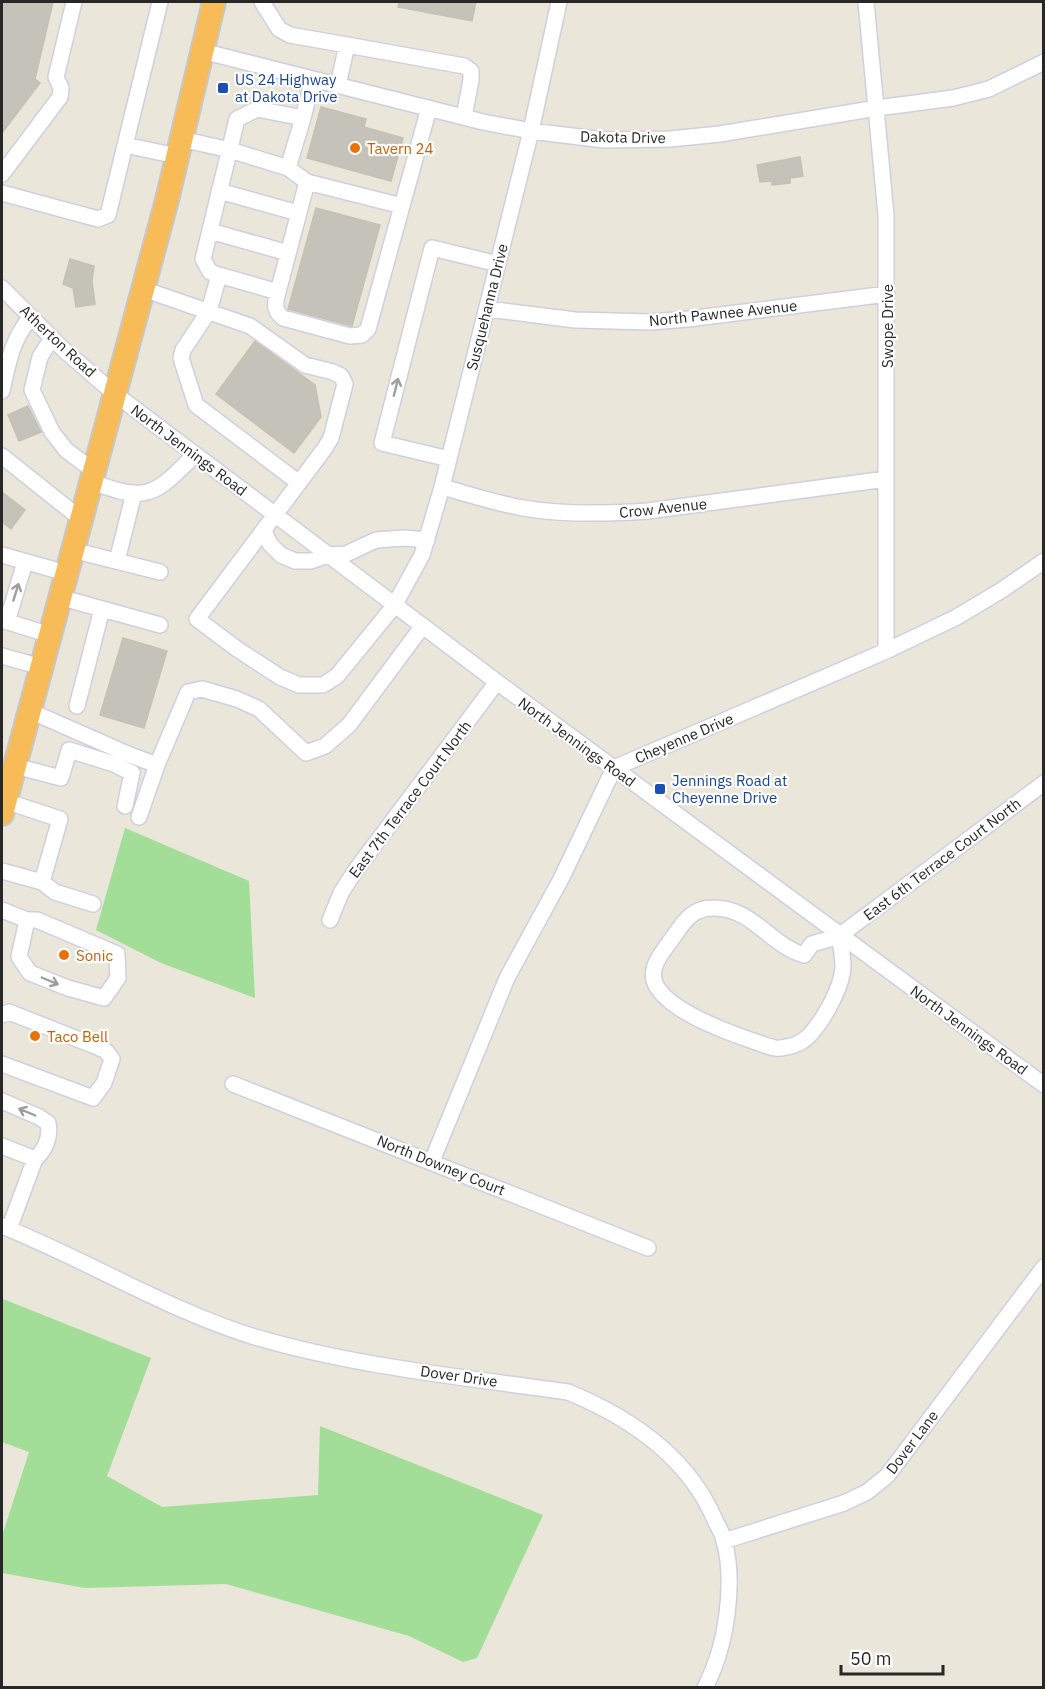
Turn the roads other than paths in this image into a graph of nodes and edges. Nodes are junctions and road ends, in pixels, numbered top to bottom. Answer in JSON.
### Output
{"nodes":[{"id":1,"x":74,"y":2,"type":"edge"},
{"id":2,"x":160,"y":2,"type":"edge"},
{"id":3,"x":214,"y":2,"type":"edge"},
{"id":4,"x":262,"y":2,"type":"edge"},
{"id":5,"x":559,"y":2,"type":"edge"},
{"id":6,"x":866,"y":2,"type":"edge"},
{"id":7,"x":347,"y":45,"type":"junction"},
{"id":8,"x":202,"y":51,"type":"junction"},
{"id":9,"x":1044,"y":62,"type":"edge"},
{"id":10,"x":313,"y":79,"type":"junction"},
{"id":11,"x":338,"y":85,"type":"junction"},
{"id":12,"x":429,"y":108,"type":"junction"},
{"id":13,"x":877,"y":108,"type":"junction"},
{"id":14,"x":464,"y":117,"type":"junction"},
{"id":15,"x":303,"y":118,"type":"junction"},
{"id":16,"x":531,"y":131,"type":"junction"},
{"id":17,"x":125,"y":145,"type":"junction"},
{"id":18,"x":179,"y":148,"type":"junction"},
{"id":19,"x":230,"y":150,"type":"junction"},
{"id":20,"x":288,"y":168,"type":"junction"},
{"id":21,"x":2,"y":174,"type":"edge"},
{"id":22,"x":307,"y":182,"type":"junction"},
{"id":23,"x":219,"y":191,"type":"junction"},
{"id":24,"x":2,"y":193,"type":"edge"},
{"id":25,"x":402,"y":206,"type":"junction"},
{"id":26,"x":298,"y":213,"type":"junction"},
{"id":27,"x":210,"y":231,"type":"junction"},
{"id":28,"x":288,"y":253,"type":"junction"},
{"id":29,"x":498,"y":264,"type":"junction"},
{"id":30,"x":219,"y":275,"type":"junction"},
{"id":31,"x":2,"y":288,"type":"edge"},
{"id":32,"x":143,"y":289,"type":"junction"},
{"id":33,"x":278,"y":292,"type":"junction"},
{"id":34,"x":887,"y":294,"type":"junction"},
{"id":35,"x":488,"y":309,"type":"junction"},
{"id":36,"x":209,"y":311,"type":"junction"},
{"id":37,"x":31,"y":317,"type":"junction"},
{"id":38,"x":52,"y":338,"type":"junction"},
{"id":39,"x":2,"y":391,"type":"edge"},
{"id":40,"x":115,"y":394,"type":"junction"},
{"id":41,"x":195,"y":455,"type":"junction"},
{"id":42,"x":2,"y":456,"type":"edge"},
{"id":43,"x":449,"y":459,"type":"junction"},
{"id":44,"x":93,"y":477,"type":"junction"},
{"id":45,"x":886,"y":479,"type":"junction"},
{"id":46,"x":299,"y":483,"type":"junction"},
{"id":47,"x":441,"y":487,"type":"junction"},
{"id":48,"x":134,"y":493,"type":"junction"},
{"id":49,"x":275,"y":516,"type":"junction"},
{"id":50,"x":81,"y":519,"type":"junction"},
{"id":51,"x":264,"y":531,"type":"junction"},
{"id":52,"x":427,"y":540,"type":"junction"},
{"id":53,"x":72,"y":550,"type":"junction"},
{"id":54,"x":2,"y":555,"type":"edge"},
{"id":55,"x":328,"y":555,"type":"junction"},
{"id":56,"x":117,"y":561,"type":"junction"},
{"id":57,"x":1044,"y":561,"type":"edge"},
{"id":58,"x":25,"y":562,"type":"junction"},
{"id":59,"x":160,"y":572,"type":"dead end"},
{"id":60,"x":66,"y":573,"type":"junction"},
{"id":61,"x":59,"y":597,"type":"junction"},
{"id":62,"x":394,"y":606,"type":"junction"},
{"id":63,"x":102,"y":609,"type":"junction"},
{"id":64,"x":4,"y":621,"type":"edge"},
{"id":65,"x":160,"y":625,"type":"dead end"},
{"id":66,"x":422,"y":627,"type":"junction"},
{"id":67,"x":50,"y":635,"type":"junction"},
{"id":68,"x":886,"y":651,"type":"junction"},
{"id":69,"x":2,"y":656,"type":"edge"},
{"id":70,"x":41,"y":667,"type":"junction"},
{"id":71,"x":496,"y":682,"type":"junction"},
{"id":72,"x":77,"y":706,"type":"dead end"},
{"id":73,"x":30,"y":711,"type":"junction"},
{"id":74,"x":157,"y":765,"type":"junction"},
{"id":75,"x":15,"y":766,"type":"junction"},
{"id":76,"x":614,"y":768,"type":"junction"},
{"id":77,"x":1044,"y":783,"type":"edge"},
{"id":78,"x":125,"y":806,"type":"dead end"},
{"id":79,"x":3,"y":808,"type":"edge"},
{"id":80,"x":139,"y":817,"type":"dead end"},
{"id":81,"x":2,"y":871,"type":"edge"},
{"id":82,"x":42,"y":882,"type":"junction"},
{"id":83,"x":93,"y":904,"type":"dead end"},
{"id":84,"x":2,"y":910,"type":"edge"},
{"id":85,"x":27,"y":920,"type":"junction"},
{"id":86,"x":330,"y":920,"type":"dead end"},
{"id":87,"x":839,"y":936,"type":"junction"},
{"id":88,"x":2,"y":1015,"type":"edge"},
{"id":89,"x":2,"y":1064,"type":"edge"},
{"id":90,"x":233,"y":1084,"type":"dead end"},
{"id":91,"x":1044,"y":1085,"type":"edge"},
{"id":92,"x":2,"y":1101,"type":"edge"},
{"id":93,"x":2,"y":1146,"type":"edge"},
{"id":94,"x":35,"y":1159,"type":"junction"},
{"id":95,"x":432,"y":1161,"type":"junction"},
{"id":96,"x":5,"y":1227,"type":"edge"},
{"id":97,"x":648,"y":1248,"type":"dead end"},
{"id":98,"x":1044,"y":1267,"type":"edge"},
{"id":99,"x":724,"y":1541,"type":"junction"},
{"id":100,"x":705,"y":1688,"type":"edge"}],
"edges":[{"from":1,"to":21,"type":"street"},
{"from":2,"to":17,"type":"street"},
{"from":3,"to":8,"type":"highway"},
{"from":4,"to":7,"type":"street"},
{"from":5,"to":16,"type":"street","name":"Susquehanna Drive"},
{"from":6,"to":13,"type":"street","name":"Swope Drive"},
{"from":7,"to":11,"type":"street"},
{"from":7,"to":14,"type":"street"},
{"from":8,"to":10,"type":"street","name":"Dakota Drive"},
{"from":8,"to":18,"type":"highway"},
{"from":9,"to":13,"type":"street","name":"Dakota Drive"},
{"from":10,"to":11,"type":"street","name":"Dakota Drive"},
{"from":10,"to":15,"type":"street"},
{"from":11,"to":12,"type":"street","name":"Dakota Drive"},
{"from":12,"to":14,"type":"street","name":"Dakota Drive"},
{"from":12,"to":25,"type":"street"},
{"from":13,"to":16,"type":"street","name":"Dakota Drive"},
{"from":13,"to":34,"type":"street","name":"Swope Drive"},
{"from":14,"to":16,"type":"street","name":"Dakota Drive"},
{"from":15,"to":19,"type":"street"},
{"from":15,"to":20,"type":"street"},
{"from":16,"to":29,"type":"street","name":"Susquehanna Drive"},
{"from":17,"to":18,"type":"street"},
{"from":17,"to":24,"type":"street"},
{"from":18,"to":19,"type":"street"},
{"from":18,"to":32,"type":"highway"},
{"from":19,"to":20,"type":"street"},
{"from":19,"to":23,"type":"street"},
{"from":20,"to":22,"type":"street"},
{"from":22,"to":25,"type":"street"},
{"from":22,"to":26,"type":"street"},
{"from":23,"to":26,"type":"street"},
{"from":23,"to":27,"type":"street"},
{"from":25,"to":33,"type":"street"},
{"from":26,"to":28,"type":"street"},
{"from":27,"to":28,"type":"street"},
{"from":27,"to":30,"type":"street"},
{"from":28,"to":33,"type":"street"},
{"from":29,"to":35,"type":"street","name":"Susquehanna Drive"},
{"from":43,"to":29,"type":"street","one_way":true},
{"from":30,"to":33,"type":"street"},
{"from":30,"to":36,"type":"street"},
{"from":31,"to":37,"type":"street","name":"Atherton Road"},
{"from":32,"to":36,"type":"street"},
{"from":32,"to":40,"type":"highway"},
{"from":34,"to":35,"type":"street","name":"North Pawnee Avenue"},
{"from":34,"to":45,"type":"street","name":"Swope Drive"},
{"from":35,"to":43,"type":"street","name":"Susquehanna Drive"},
{"from":36,"to":46,"type":"street"},
{"from":36,"to":46,"type":"street"},
{"from":37,"to":38,"type":"street","name":"Atherton Road"},
{"from":37,"to":39,"type":"street"},
{"from":38,"to":40,"type":"street","name":"Atherton Road"},
{"from":38,"to":44,"type":"street"},
{"from":40,"to":41,"type":"street","name":"North Jennings Road"},
{"from":40,"to":44,"type":"highway"},
{"from":41,"to":48,"type":"street"},
{"from":41,"to":49,"type":"street","name":"North Jennings Road"},
{"from":42,"to":50,"type":"street"},
{"from":43,"to":47,"type":"street","name":"Susquehanna Drive"},
{"from":44,"to":48,"type":"street"},
{"from":44,"to":50,"type":"highway"},
{"from":45,"to":47,"type":"street","name":"Crow Avenue"},
{"from":45,"to":68,"type":"street","name":"Swope Drive"},
{"from":46,"to":49,"type":"street"},
{"from":47,"to":52,"type":"street","name":"Susquehanna Drive"},
{"from":48,"to":56,"type":"street"},
{"from":49,"to":51,"type":"street"},
{"from":49,"to":55,"type":"street","name":"North Jennings Road"},
{"from":50,"to":53,"type":"highway"},
{"from":51,"to":55,"type":"street"},
{"from":51,"to":62,"type":"street","name":"Susquehanna Drive"},
{"from":52,"to":55,"type":"street"},
{"from":52,"to":62,"type":"street","name":"Susquehanna Drive"},
{"from":53,"to":56,"type":"street"},
{"from":53,"to":60,"type":"highway"},
{"from":54,"to":58,"type":"street"},
{"from":55,"to":62,"type":"street","name":"North Jennings Road"},
{"from":56,"to":59,"type":"street"},
{"from":57,"to":68,"type":"street","name":"Cheyenne Drive"},
{"from":58,"to":60,"type":"street"},
{"from":64,"to":58,"type":"street","one_way":true},
{"from":60,"to":61,"type":"highway"},
{"from":61,"to":63,"type":"street"},
{"from":61,"to":67,"type":"highway"},
{"from":62,"to":66,"type":"street","name":"North Jennings Road"},
{"from":63,"to":65,"type":"street"},
{"from":63,"to":72,"type":"street"},
{"from":64,"to":67,"type":"street"},
{"from":66,"to":71,"type":"street","name":"North Jennings Road"},
{"from":66,"to":74,"type":"street"},
{"from":67,"to":70,"type":"highway"},
{"from":68,"to":76,"type":"street","name":"Cheyenne Drive"},
{"from":69,"to":70,"type":"street"},
{"from":70,"to":73,"type":"highway"},
{"from":71,"to":76,"type":"street","name":"North Jennings Road"},
{"from":71,"to":86,"type":"street","name":"East 7th Terrace Court North"},
{"from":73,"to":74,"type":"street"},
{"from":73,"to":75,"type":"highway"},
{"from":74,"to":80,"type":"street"},
{"from":75,"to":78,"type":"street"},
{"from":75,"to":79,"type":"highway"},
{"from":76,"to":87,"type":"street","name":"North Jennings Road"},
{"from":76,"to":95,"type":"street"},
{"from":77,"to":87,"type":"street","name":"East 6th Terrace Court North"},
{"from":79,"to":82,"type":"street"},
{"from":81,"to":82,"type":"street"},
{"from":82,"to":83,"type":"street"},
{"from":84,"to":85,"type":"street"},
{"from":85,"to":85,"type":"street","one_way":true},
{"from":87,"to":87,"type":"street"},
{"from":87,"to":91,"type":"street","name":"North Jennings Road"},
{"from":88,"to":89,"type":"street"},
{"from":90,"to":95,"type":"street","name":"North Downey Court"},
{"from":94,"to":92,"type":"street","one_way":true},
{"from":93,"to":94,"type":"street"},
{"from":94,"to":96,"type":"street"},
{"from":95,"to":97,"type":"street","name":"North Downey Court"},
{"from":96,"to":99,"type":"street","name":"Dover Drive"},
{"from":98,"to":99,"type":"street","name":"Dover Lane"},
{"from":99,"to":100,"type":"street","name":"Dover Drive"}]}
